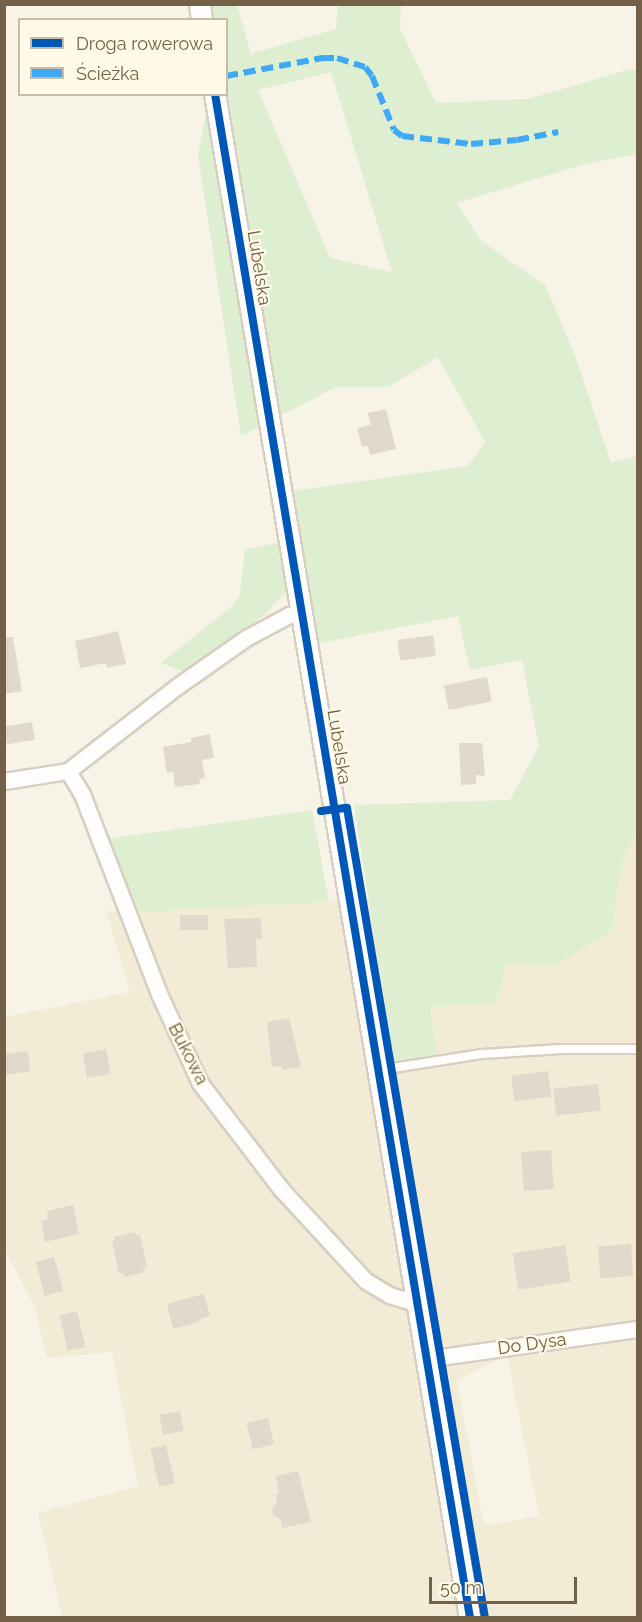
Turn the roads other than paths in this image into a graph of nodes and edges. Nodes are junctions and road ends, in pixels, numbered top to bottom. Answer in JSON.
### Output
{"nodes":[{"id":1,"x":215,"y":96,"type":"edge"},
{"id":2,"x":301,"y":612,"type":"junction"},
{"id":3,"x":68,"y":771,"type":"junction"},
{"id":4,"x":4,"y":781,"type":"edge"},
{"id":5,"x":638,"y":1049,"type":"edge"},
{"id":6,"x":377,"y":1071,"type":"junction"},
{"id":7,"x":416,"y":1303,"type":"junction"},
{"id":8,"x":638,"y":1329,"type":"edge"},
{"id":9,"x":426,"y":1359,"type":"junction"},
{"id":10,"x":470,"y":1617,"type":"edge"}],
"edges":[{"from":1,"to":2,"type":"street","name":"Lubelska"},
{"from":2,"to":3,"type":"street"},
{"from":2,"to":6,"type":"street","name":"Lubelska"},
{"from":3,"to":4,"type":"street"},
{"from":3,"to":7,"type":"street","name":"Bukowa"},
{"from":5,"to":6,"type":"lane"},
{"from":6,"to":7,"type":"street","name":"Lubelska"},
{"from":7,"to":9,"type":"street","name":"Lubelska"},
{"from":8,"to":9,"type":"street","name":"Do Dysa"},
{"from":9,"to":10,"type":"street","name":"Lubelska"}]}
